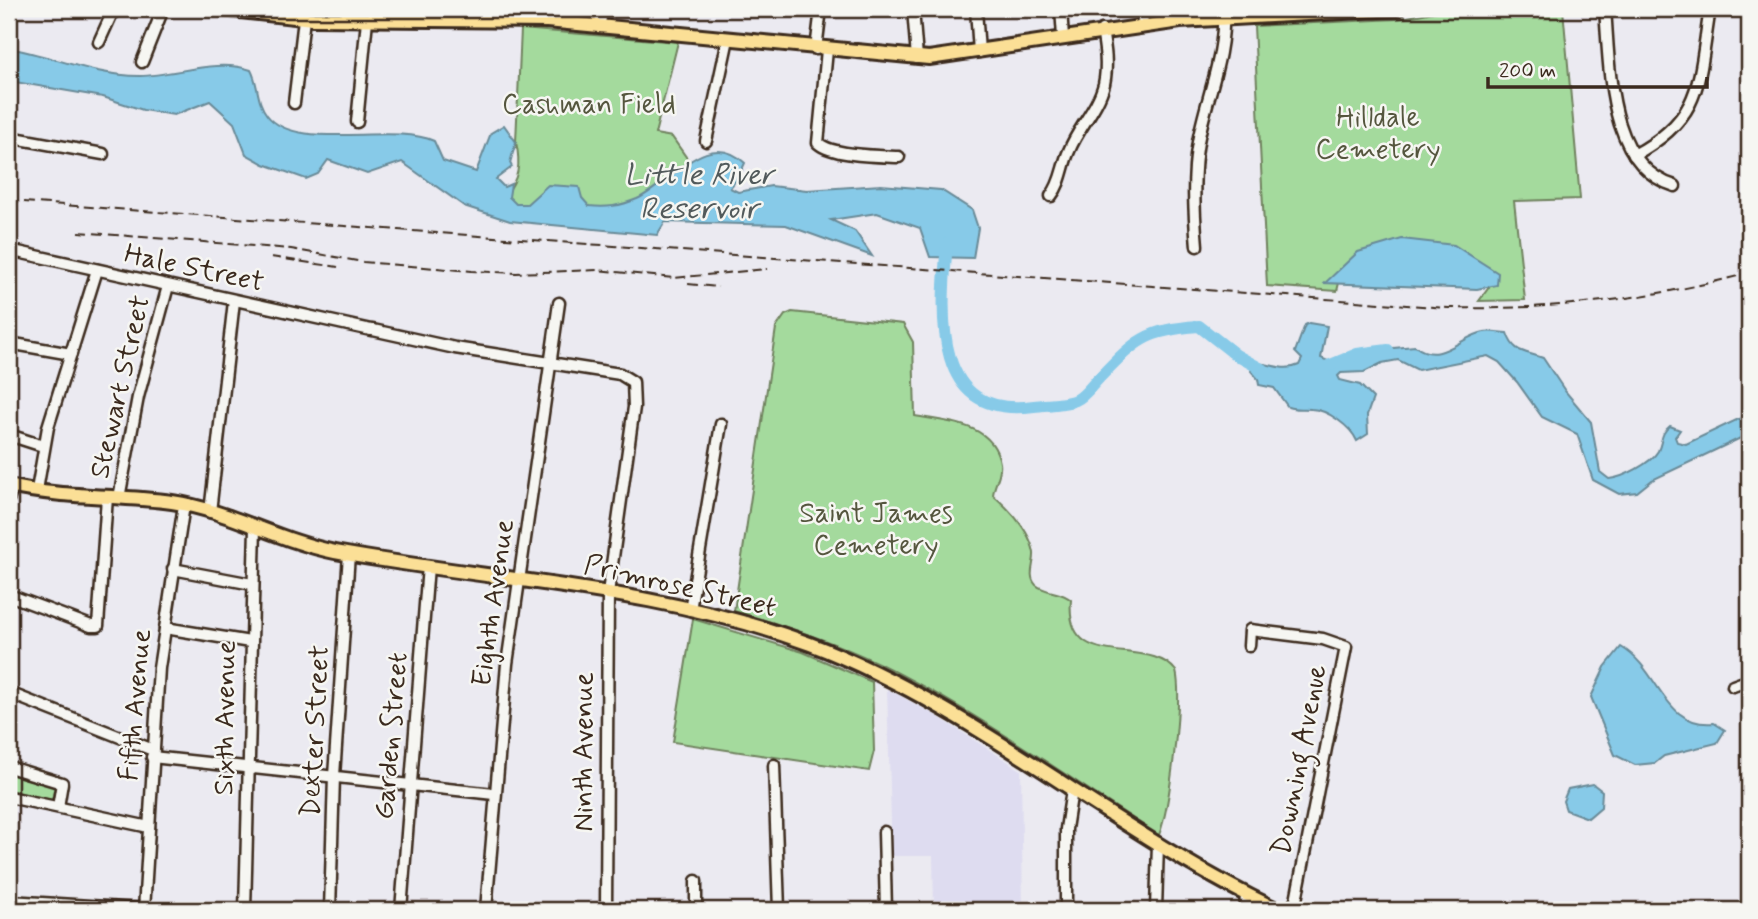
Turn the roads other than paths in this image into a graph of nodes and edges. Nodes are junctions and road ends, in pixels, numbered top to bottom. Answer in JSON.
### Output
{"nodes":[{"id":1,"x":114,"y":9,"type":"edge"},
{"id":2,"x":163,"y":9,"type":"edge"},
{"id":3,"x":222,"y":9,"type":"edge"},
{"id":4,"x":602,"y":9,"type":"edge"},
{"id":5,"x":821,"y":9,"type":"edge"},
{"id":6,"x":913,"y":9,"type":"edge"},
{"id":7,"x":976,"y":9,"type":"edge"},
{"id":8,"x":1061,"y":9,"type":"edge"},
{"id":9,"x":1142,"y":9,"type":"edge"},
{"id":10,"x":1398,"y":9,"type":"edge"},
{"id":11,"x":1605,"y":9,"type":"edge"},
{"id":12,"x":1710,"y":9,"type":"edge"},
{"id":13,"x":1370,"y":10,"type":"edge"},
{"id":14,"x":1301,"y":11,"type":"edge"},
{"id":15,"x":262,"y":12,"type":"edge"},
{"id":16,"x":1223,"y":13,"type":"edge"},
{"id":17,"x":304,"y":19,"type":"junction"},
{"id":18,"x":368,"y":20,"type":"junction"},
{"id":19,"x":600,"y":24,"type":"junction"},
{"id":20,"x":1143,"y":25,"type":"junction"},
{"id":21,"x":1102,"y":30,"type":"junction"},
{"id":22,"x":1063,"y":37,"type":"junction"},
{"id":23,"x":728,"y":39,"type":"junction"},
{"id":24,"x":99,"y":43,"type":"dead end"},
{"id":25,"x":821,"y":49,"type":"junction"},
{"id":26,"x":979,"y":52,"type":"junction"},
{"id":27,"x":917,"y":58,"type":"junction"},
{"id":28,"x":142,"y":62,"type":"dead end"},
{"id":29,"x":293,"y":103,"type":"dead end"},
{"id":30,"x":357,"y":122,"type":"dead end"},
{"id":31,"x":9,"y":137,"type":"edge"},
{"id":32,"x":706,"y":141,"type":"dead end"},
{"id":33,"x":103,"y":154,"type":"dead end"},
{"id":34,"x":1634,"y":155,"type":"junction"},
{"id":35,"x":900,"y":157,"type":"dead end"},
{"id":36,"x":1675,"y":186,"type":"dead end"},
{"id":37,"x":1051,"y":195,"type":"dead end"},
{"id":38,"x":1197,"y":246,"type":"dead end"},
{"id":39,"x":9,"y":250,"type":"edge"},
{"id":40,"x":97,"y":270,"type":"junction"},
{"id":41,"x":168,"y":286,"type":"junction"},
{"id":42,"x":234,"y":301,"type":"junction"},
{"id":43,"x":559,"y":303,"type":"dead end"},
{"id":44,"x":9,"y":342,"type":"edge"},
{"id":45,"x":71,"y":354,"type":"junction"},
{"id":46,"x":548,"y":364,"type":"junction"},
{"id":47,"x":632,"y":382,"type":"joint"},
{"id":48,"x":721,"y":424,"type":"dead end"},
{"id":49,"x":9,"y":435,"type":"edge"},
{"id":50,"x":43,"y":446,"type":"junction"},
{"id":51,"x":10,"y":490,"type":"edge"},
{"id":52,"x":37,"y":490,"type":"junction"},
{"id":53,"x":113,"y":498,"type":"junction"},
{"id":54,"x":184,"y":505,"type":"junction"},
{"id":55,"x":210,"y":512,"type":"junction"},
{"id":56,"x":255,"y":527,"type":"junction"},
{"id":57,"x":349,"y":554,"type":"junction"},
{"id":58,"x":428,"y":566,"type":"junction"},
{"id":59,"x":173,"y":569,"type":"junction"},
{"id":60,"x":519,"y":579,"type":"junction"},
{"id":61,"x":252,"y":584,"type":"junction"},
{"id":62,"x":608,"y":593,"type":"junction"},
{"id":63,"x":9,"y":596,"type":"edge"},
{"id":64,"x":690,"y":610,"type":"junction"},
{"id":65,"x":165,"y":628,"type":"junction"},
{"id":66,"x":250,"y":642,"type":"junction"},
{"id":67,"x":1248,"y":646,"type":"dead end"},
{"id":68,"x":1749,"y":680,"type":"edge"},
{"id":69,"x":1733,"y":687,"type":"dead end"},
{"id":70,"x":9,"y":693,"type":"edge"},
{"id":71,"x":153,"y":753,"type":"junction"},
{"id":72,"x":774,"y":765,"type":"dead end"},
{"id":73,"x":9,"y":766,"type":"edge"},
{"id":74,"x":247,"y":768,"type":"junction"},
{"id":75,"x":334,"y":776,"type":"junction"},
{"id":76,"x":411,"y":784,"type":"junction"},
{"id":77,"x":1072,"y":790,"type":"junction"},
{"id":78,"x":494,"y":794,"type":"junction"},
{"id":79,"x":9,"y":797,"type":"edge"},
{"id":80,"x":58,"y":807,"type":"junction"},
{"id":81,"x":149,"y":827,"type":"junction"},
{"id":82,"x":884,"y":831,"type":"dead end"},
{"id":83,"x":1158,"y":843,"type":"junction"},
{"id":84,"x":696,"y":881,"type":"dead end"},
{"id":85,"x":1246,"y":895,"type":"junction"},
{"id":86,"x":9,"y":901,"type":"edge"},
{"id":87,"x":60,"y":907,"type":"edge"},
{"id":88,"x":144,"y":910,"type":"edge"},
{"id":89,"x":156,"y":910,"type":"edge"},
{"id":90,"x":244,"y":910,"type":"edge"},
{"id":91,"x":330,"y":910,"type":"edge"},
{"id":92,"x":401,"y":910,"type":"edge"},
{"id":93,"x":486,"y":910,"type":"edge"},
{"id":94,"x":606,"y":910,"type":"edge"},
{"id":95,"x":696,"y":910,"type":"edge"},
{"id":96,"x":779,"y":910,"type":"edge"},
{"id":97,"x":886,"y":910,"type":"edge"},
{"id":98,"x":1066,"y":910,"type":"edge"},
{"id":99,"x":1156,"y":910,"type":"edge"},
{"id":100,"x":1245,"y":910,"type":"edge"},
{"id":101,"x":1278,"y":910,"type":"edge"},
{"id":102,"x":1290,"y":910,"type":"edge"}],
"edges":[{"from":1,"to":24,"type":"street"},
{"from":2,"to":28,"type":"street"},
{"from":3,"to":15,"type":"main road"},
{"from":4,"to":19,"type":"street"},
{"from":5,"to":25,"type":"street"},
{"from":6,"to":27,"type":"street"},
{"from":7,"to":26,"type":"street"},
{"from":8,"to":22,"type":"street"},
{"from":9,"to":20,"type":"street"},
{"from":10,"to":13,"type":"main road"},
{"from":11,"to":34,"type":"street"},
{"from":12,"to":34,"type":"street"},
{"from":13,"to":14,"type":"main road"},
{"from":14,"to":16,"type":"main road"},
{"from":15,"to":17,"type":"main road"},
{"from":16,"to":20,"type":"main road"},
{"from":16,"to":38,"type":"street"},
{"from":17,"to":18,"type":"main road"},
{"from":17,"to":29,"type":"street"},
{"from":18,"to":19,"type":"main road"},
{"from":18,"to":30,"type":"street"},
{"from":19,"to":23,"type":"main road"},
{"from":20,"to":21,"type":"main road"},
{"from":21,"to":22,"type":"main road"},
{"from":21,"to":37,"type":"street"},
{"from":22,"to":26,"type":"main road"},
{"from":23,"to":25,"type":"main road"},
{"from":23,"to":32,"type":"street"},
{"from":25,"to":27,"type":"main road"},
{"from":25,"to":35,"type":"street"},
{"from":26,"to":27,"type":"main road"},
{"from":31,"to":33,"type":"street"},
{"from":34,"to":36,"type":"street"},
{"from":39,"to":40,"type":"street","name":"Hale Street"},
{"from":40,"to":41,"type":"street","name":"Hale Street"},
{"from":40,"to":45,"type":"street"},
{"from":41,"to":42,"type":"street","name":"Hale Street"},
{"from":41,"to":53,"type":"street","name":"Stewart Street"},
{"from":42,"to":46,"type":"street","name":"Hale Street"},
{"from":42,"to":55,"type":"street"},
{"from":43,"to":46,"type":"street","name":"Eighth Avenue"},
{"from":44,"to":45,"type":"street"},
{"from":45,"to":50,"type":"street"},
{"from":46,"to":47,"type":"street","name":"Hale Street"},
{"from":46,"to":60,"type":"street","name":"Eighth Avenue"},
{"from":47,"to":62,"type":"street","name":"Ninth Avenue"},
{"from":48,"to":64,"type":"street"},
{"from":49,"to":50,"type":"street"},
{"from":50,"to":52,"type":"street"},
{"from":51,"to":52,"type":"main road","name":"Primrose Street"},
{"from":52,"to":53,"type":"main road","name":"Primrose Street"},
{"from":53,"to":54,"type":"main road","name":"Primrose Street"},
{"from":53,"to":63,"type":"street","name":"Stewart Street"},
{"from":54,"to":55,"type":"main road","name":"Primrose Street"},
{"from":54,"to":59,"type":"street","name":"Fifth Avenue"},
{"from":55,"to":56,"type":"main road","name":"Primrose Street"},
{"from":56,"to":57,"type":"main road","name":"Primrose Street"},
{"from":56,"to":61,"type":"street","name":"Sixth Avenue"},
{"from":57,"to":58,"type":"main road","name":"Primrose Street"},
{"from":57,"to":75,"type":"street","name":"Dexter Street"},
{"from":58,"to":60,"type":"main road","name":"Primrose Street"},
{"from":58,"to":76,"type":"street","name":"Garden Street"},
{"from":59,"to":61,"type":"street"},
{"from":59,"to":65,"type":"street","name":"Fifth Avenue"},
{"from":60,"to":62,"type":"main road","name":"Primrose Street"},
{"from":60,"to":78,"type":"street","name":"Eighth Avenue"},
{"from":61,"to":66,"type":"street","name":"Sixth Avenue"},
{"from":62,"to":64,"type":"main road","name":"Primrose Street"},
{"from":62,"to":94,"type":"street","name":"Ninth Avenue"},
{"from":64,"to":77,"type":"main road","name":"Primrose Street"},
{"from":65,"to":66,"type":"street"},
{"from":65,"to":71,"type":"street","name":"Fifth Avenue"},
{"from":66,"to":74,"type":"street","name":"Sixth Avenue"},
{"from":67,"to":102,"type":"street","name":"Downing Avenue"},
{"from":68,"to":69,"type":"street"},
{"from":70,"to":71,"type":"street"},
{"from":71,"to":74,"type":"street"},
{"from":71,"to":81,"type":"street","name":"Fifth Avenue"},
{"from":72,"to":96,"type":"street"},
{"from":73,"to":80,"type":"street"},
{"from":74,"to":75,"type":"street"},
{"from":74,"to":90,"type":"street","name":"Sixth Avenue"},
{"from":75,"to":76,"type":"street"},
{"from":75,"to":91,"type":"street","name":"Dexter Street"},
{"from":76,"to":78,"type":"street"},
{"from":76,"to":92,"type":"street","name":"Garden Street"},
{"from":77,"to":83,"type":"main road","name":"Primrose Street"},
{"from":77,"to":98,"type":"street"},
{"from":78,"to":93,"type":"street","name":"Eighth Avenue"},
{"from":79,"to":80,"type":"street"},
{"from":80,"to":81,"type":"street"},
{"from":81,"to":88,"type":"street","name":"Fifth Avenue"},
{"from":82,"to":97,"type":"street"},
{"from":83,"to":85,"type":"main road","name":"Primrose Street"},
{"from":83,"to":99,"type":"street"},
{"from":84,"to":95,"type":"street"},
{"from":85,"to":100,"type":"street"},
{"from":85,"to":101,"type":"main road","name":"Primrose Street"},
{"from":86,"to":87,"type":"street"},
{"from":87,"to":88,"type":"street"},
{"from":88,"to":89,"type":"street"}]}
